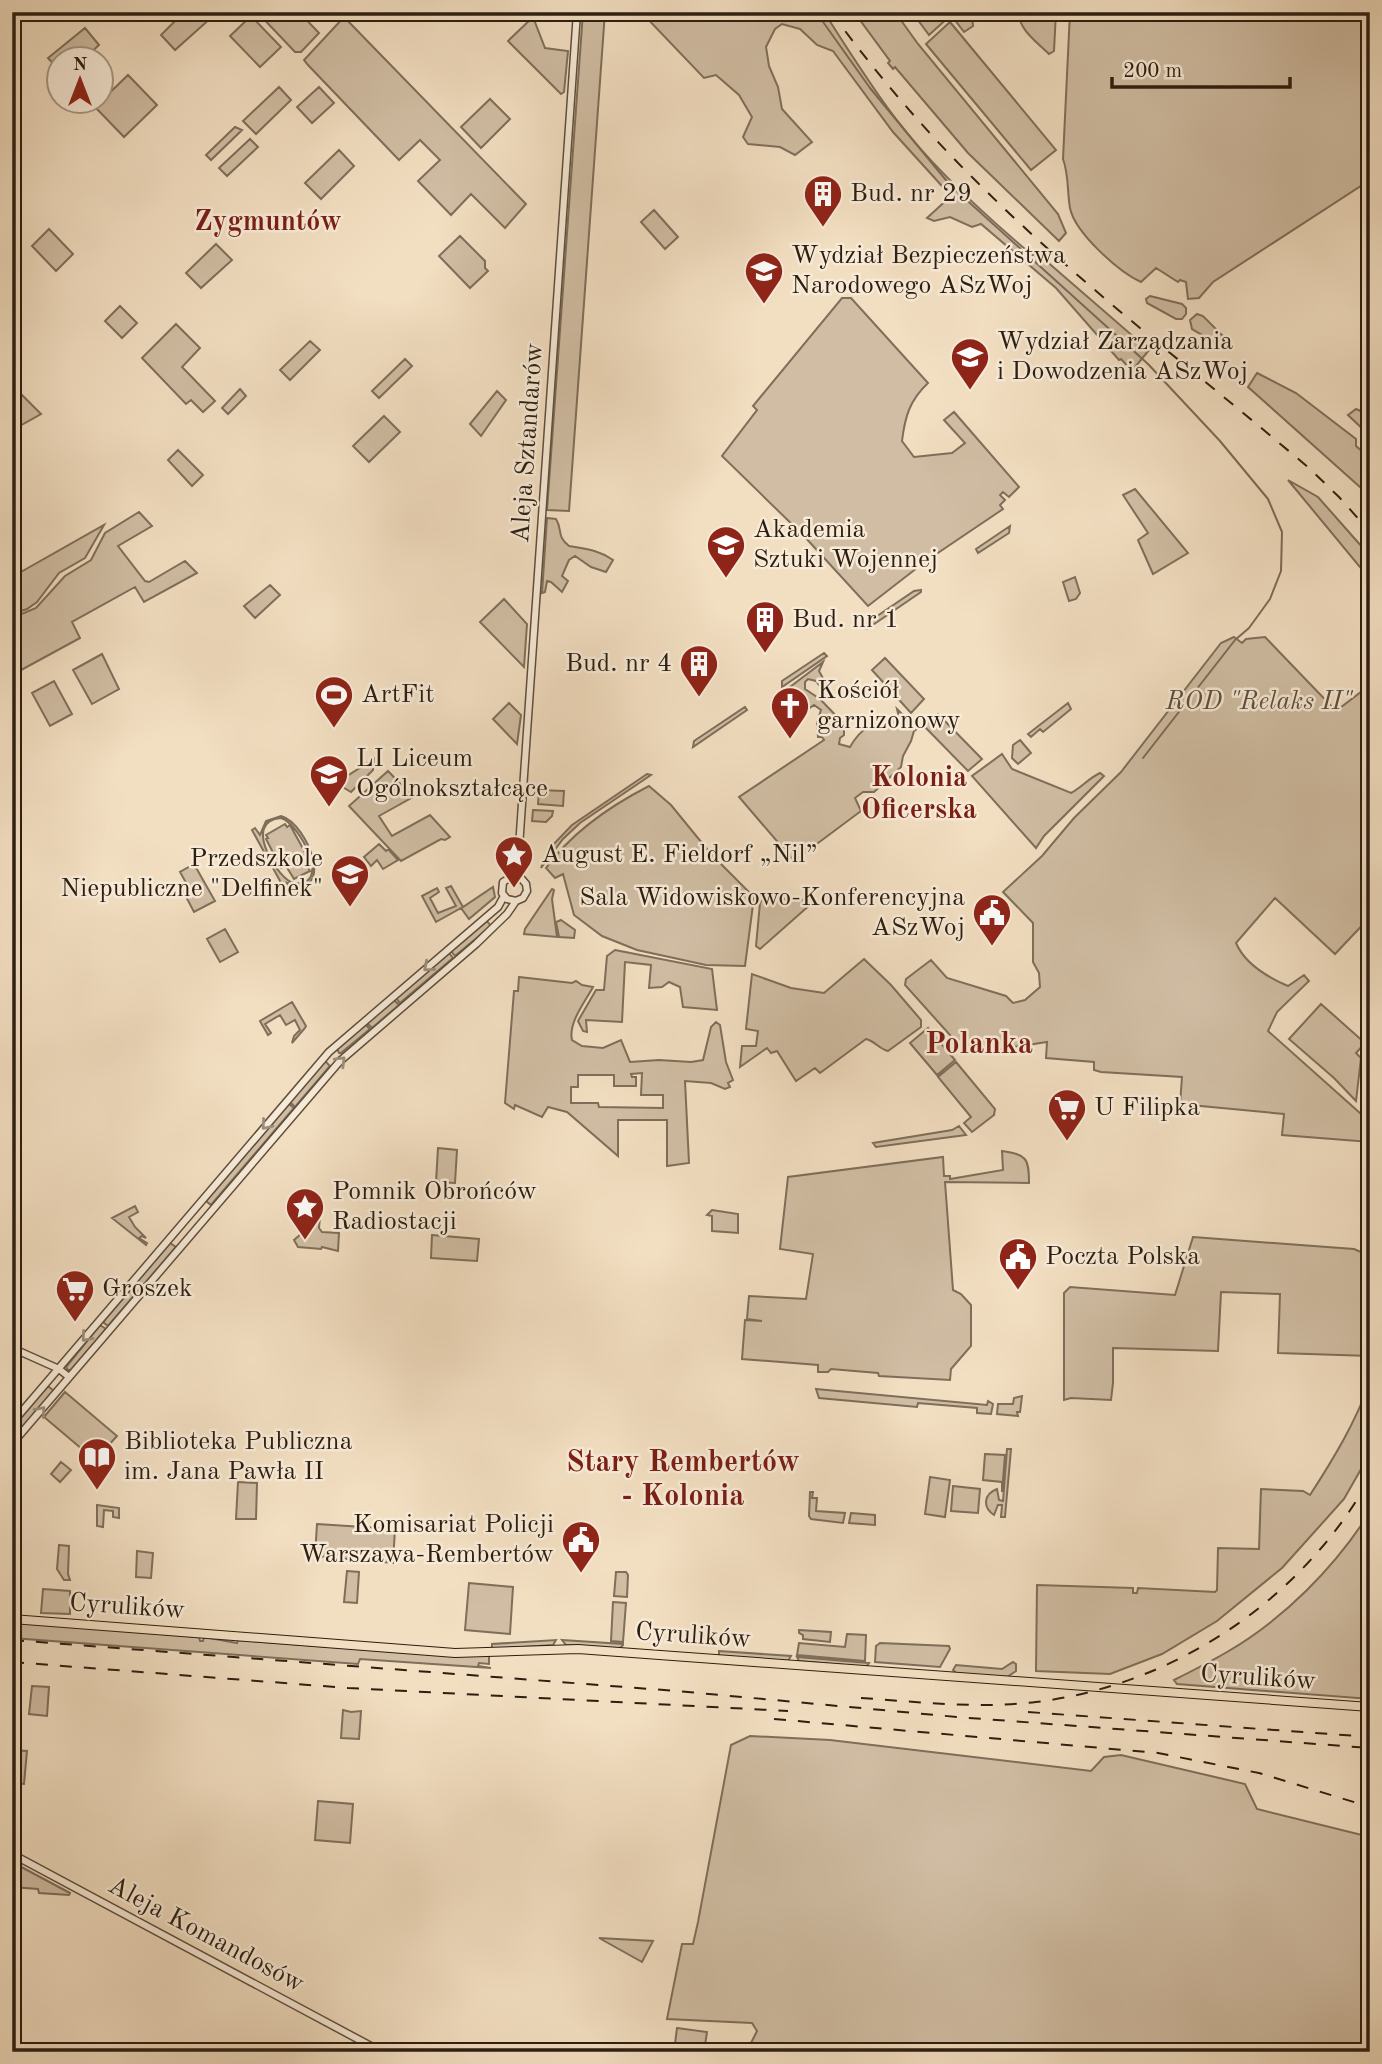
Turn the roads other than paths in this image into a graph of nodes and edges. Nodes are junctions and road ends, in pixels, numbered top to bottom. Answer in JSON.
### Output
{"nodes":[{"id":1,"x":577,"y":12,"type":"edge"},
{"id":2,"x":517,"y":876,"type":"junction"},
{"id":3,"x":504,"y":896,"type":"junction"},
{"id":4,"x":516,"y":901,"type":"junction"},
{"id":5,"x":12,"y":1348,"type":"edge"},
{"id":6,"x":58,"y":1369,"type":"junction"},
{"id":7,"x":69,"y":1377,"type":"junction"},
{"id":8,"x":12,"y":1423,"type":"edge"},
{"id":9,"x":12,"y":1444,"type":"edge"},
{"id":10,"x":12,"y":1619,"type":"edge"},
{"id":11,"x":1370,"y":1707,"type":"edge"},
{"id":12,"x":12,"y":1854,"type":"edge"},
{"id":13,"x":382,"y":2052,"type":"edge"}],
"edges":[{"from":1,"to":2,"type":"street","name":"Aleja Sztandarów"},
{"from":2,"to":3,"type":"street"},
{"from":2,"to":4,"type":"street"},
{"from":3,"to":4,"type":"street"},
{"from":3,"to":6,"type":"street","one_way":true},
{"from":7,"to":4,"type":"street","one_way":true},
{"from":5,"to":6,"type":"street"},
{"from":6,"to":7,"type":"street"},
{"from":6,"to":8,"type":"street"},
{"from":9,"to":7,"type":"street","one_way":true},
{"from":10,"to":11,"type":"main road","name":"Cyrulików"},
{"from":12,"to":13,"type":"street","name":"Aleja Komandosów"}]}
